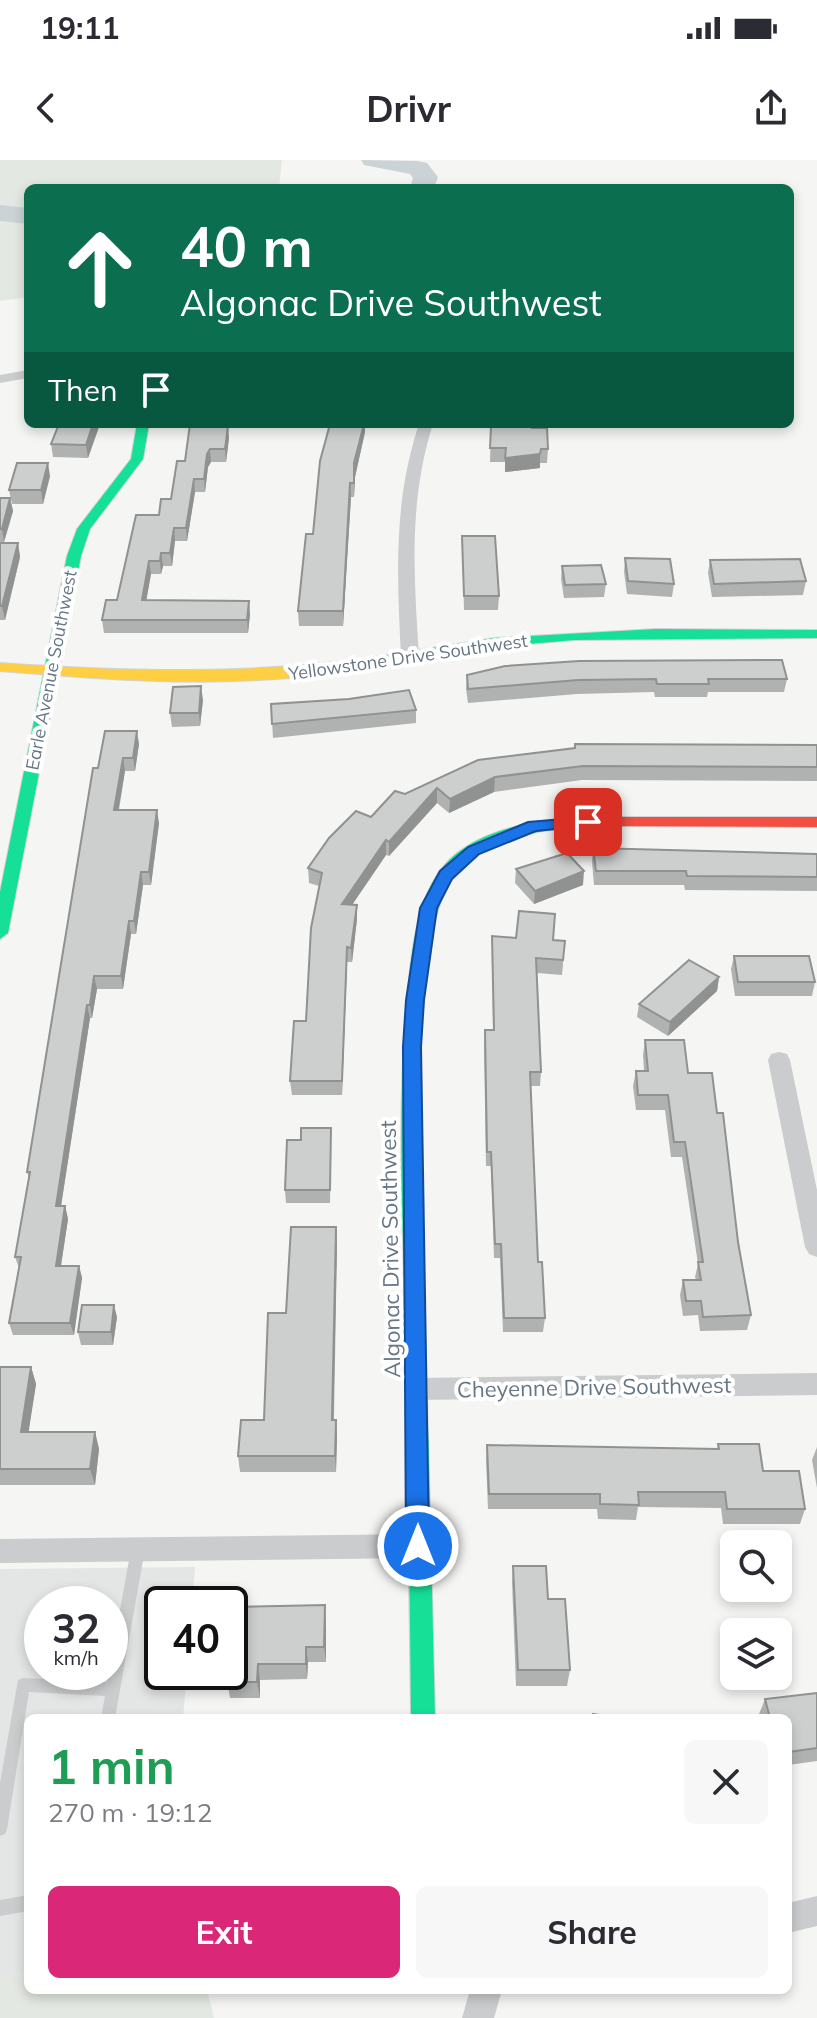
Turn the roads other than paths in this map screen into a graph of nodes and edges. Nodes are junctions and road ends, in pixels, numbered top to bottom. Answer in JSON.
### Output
{"nodes":[{"id":1,"x":24,"y":375,"type":"edge"},
{"id":2,"x":0,"y":379,"type":"edge"},
{"id":3,"x":142,"y":428,"type":"edge"},
{"id":4,"x":424,"y":428,"type":"edge"},
{"id":5,"x":817,"y":634,"type":"edge"},
{"id":6,"x":410,"y":657,"type":"junction"},
{"id":7,"x":0,"y":667,"type":"edge"},
{"id":8,"x":49,"y":671,"type":"junction"},
{"id":9,"x":817,"y":822,"type":"edge"},
{"id":10,"x":0,"y":933,"type":"edge"},
{"id":11,"x":779,"y":1060,"type":"dead end"},
{"id":12,"x":817,"y":1247,"type":"edge"},
{"id":13,"x":817,"y":1384,"type":"edge"},
{"id":14,"x":417,"y":1389,"type":"junction"},
{"id":15,"x":418,"y":1546,"type":"junction"},
{"id":16,"x":138,"y":1549,"type":"junction"},
{"id":17,"x":0,"y":1551,"type":"edge"},
{"id":18,"x":128,"y":1601,"type":"edge"},
{"id":19,"x":24,"y":1685,"type":"edge"},
{"id":20,"x":111,"y":1690,"type":"edge"},
{"id":21,"x":108,"y":1714,"type":"edge"},
{"id":22,"x":423,"y":1714,"type":"edge"},
{"id":23,"x":0,"y":1829,"type":"edge"},
{"id":24,"x":24,"y":1904,"type":"edge"},
{"id":25,"x":0,"y":1908,"type":"edge"},
{"id":26,"x":817,"y":1911,"type":"edge"},
{"id":27,"x":792,"y":1917,"type":"edge"},
{"id":28,"x":485,"y":1994,"type":"edge"},
{"id":29,"x":478,"y":2018,"type":"edge"}],
"edges":[{"from":1,"to":2,"type":"street"},
{"from":3,"to":8,"type":"street","name":"Earle Avenue Southwest"},
{"from":4,"to":6,"type":"street"},
{"from":5,"to":6,"type":"street","name":"Yellowstone Drive Southwest"},
{"from":6,"to":8,"type":"street","name":"Yellowstone Drive Southwest"},
{"from":7,"to":8,"type":"street","name":"Yellowstone Drive Southwest"},
{"from":8,"to":10,"type":"street","name":"Earle Avenue Southwest"},
{"from":9,"to":14,"type":"street","name":"Algonac Drive Southwest"},
{"from":11,"to":12,"type":"street"},
{"from":13,"to":14,"type":"street","name":"Cheyenne Drive Southwest"},
{"from":14,"to":15,"type":"street"},
{"from":15,"to":16,"type":"street"},
{"from":15,"to":22,"type":"street"},
{"from":16,"to":17,"type":"street"},
{"from":16,"to":18,"type":"lane"},
{"from":19,"to":23,"type":"lane"},
{"from":20,"to":21,"type":"lane"},
{"from":24,"to":25,"type":"lane"},
{"from":26,"to":27,"type":"street"},
{"from":28,"to":29,"type":"street"}]}
